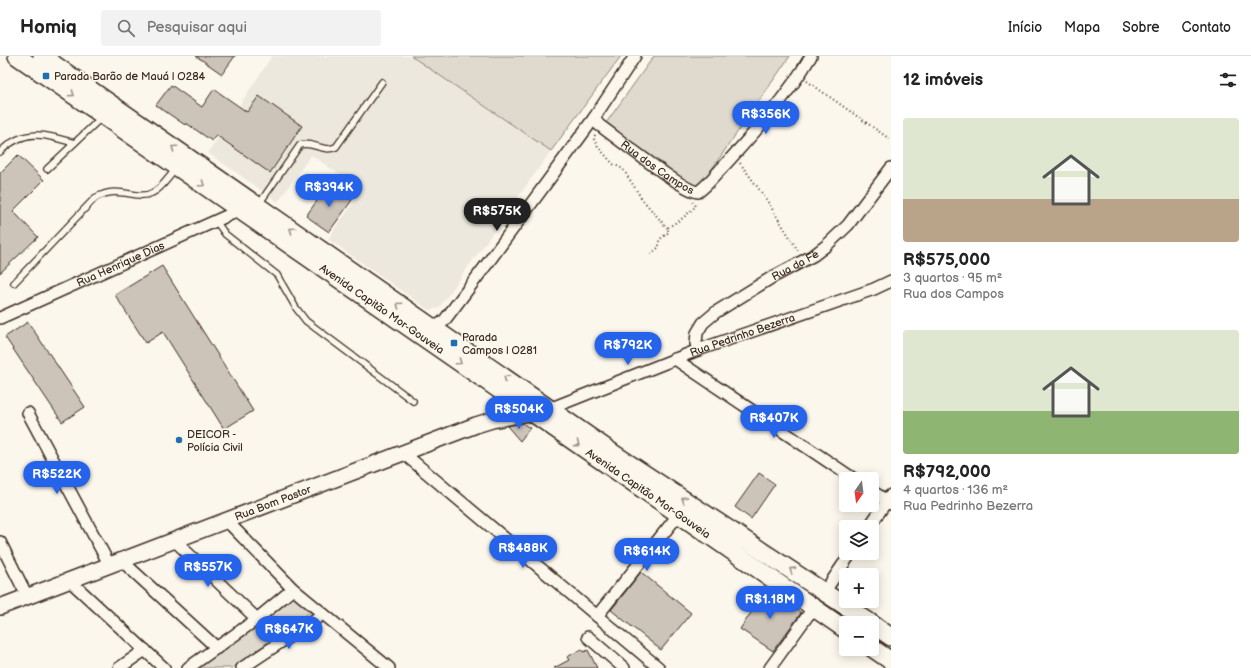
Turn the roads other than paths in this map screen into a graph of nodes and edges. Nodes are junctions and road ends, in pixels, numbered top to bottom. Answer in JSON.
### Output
{"nodes":[{"id":1,"x":17,"y":56,"type":"edge"},
{"id":2,"x":42,"y":56,"type":"edge"},
{"id":3,"x":636,"y":56,"type":"edge"},
{"id":4,"x":811,"y":56,"type":"edge"},
{"id":5,"x":382,"y":82,"type":"dead end"},
{"id":6,"x":104,"y":116,"type":"junction"},
{"id":7,"x":597,"y":122,"type":"junction"},
{"id":8,"x":74,"y":143,"type":"junction"},
{"id":9,"x":0,"y":152,"type":"edge"},
{"id":10,"x":178,"y":167,"type":"junction"},
{"id":11,"x":891,"y":168,"type":"edge"},
{"id":12,"x":47,"y":169,"type":"dead end"},
{"id":13,"x":257,"y":206,"type":"junction"},
{"id":14,"x":240,"y":210,"type":"junction"},
{"id":15,"x":216,"y":221,"type":"junction"},
{"id":16,"x":322,"y":259,"type":"junction"},
{"id":17,"x":891,"y":281,"type":"edge"},
{"id":18,"x":14,"y":283,"type":"dead end"},
{"id":19,"x":0,"y":318,"type":"edge"},
{"id":20,"x":432,"y":329,"type":"junction"},
{"id":21,"x":698,"y":350,"type":"junction"},
{"id":22,"x":675,"y":359,"type":"junction"},
{"id":23,"x":413,"y":401,"type":"dead end"},
{"id":24,"x":549,"y":409,"type":"junction"},
{"id":25,"x":532,"y":412,"type":"junction"},
{"id":26,"x":28,"y":413,"type":"dead end"},
{"id":27,"x":402,"y":452,"type":"junction"},
{"id":28,"x":844,"y":472,"type":"edge"},
{"id":29,"x":879,"y":494,"type":"edge"},
{"id":30,"x":890,"y":500,"type":"edge"},
{"id":31,"x":679,"y":514,"type":"junction"},
{"id":32,"x":874,"y":520,"type":"edge"},
{"id":33,"x":227,"y":521,"type":"junction"},
{"id":34,"x":174,"y":540,"type":"junction"},
{"id":35,"x":0,"y":542,"type":"edge"},
{"id":36,"x":846,"y":560,"type":"edge"},
{"id":37,"x":115,"y":562,"type":"junction"},
{"id":38,"x":69,"y":580,"type":"junction"},
{"id":39,"x":293,"y":589,"type":"junction"},
{"id":40,"x":825,"y":591,"type":"junction"},
{"id":41,"x":27,"y":596,"type":"junction"},
{"id":42,"x":0,"y":607,"type":"edge"},
{"id":43,"x":814,"y":607,"type":"junction"},
{"id":44,"x":323,"y":614,"type":"junction"},
{"id":45,"x":597,"y":616,"type":"junction"},
{"id":46,"x":862,"y":616,"type":"edge"},
{"id":47,"x":257,"y":619,"type":"junction"},
{"id":48,"x":839,"y":625,"type":"edge"},
{"id":49,"x":879,"y":628,"type":"edge"},
{"id":50,"x":588,"y":637,"type":"dead end"},
{"id":51,"x":891,"y":637,"type":"edge"},
{"id":52,"x":217,"y":648,"type":"junction"},
{"id":53,"x":144,"y":650,"type":"junction"},
{"id":54,"x":879,"y":653,"type":"edge"},
{"id":55,"x":891,"y":661,"type":"edge"},
{"id":56,"x":119,"y":668,"type":"edge"},
{"id":57,"x":164,"y":668,"type":"edge"},
{"id":58,"x":188,"y":668,"type":"edge"},
{"id":59,"x":242,"y":668,"type":"edge"},
{"id":60,"x":389,"y":668,"type":"edge"},
{"id":61,"x":624,"y":668,"type":"edge"},
{"id":62,"x":659,"y":668,"type":"edge"},
{"id":63,"x":770,"y":668,"type":"edge"}],
"edges":[{"from":1,"to":6,"type":"main road","name":"Avenida Capitão Mor-Gouveia","one_way":true},
{"from":13,"to":2,"type":"main road","name":"Avenida Capitão Mor-Gouveia","one_way":true},
{"from":3,"to":7,"type":"street"},
{"from":4,"to":7,"type":"street","name":"Rua dos Campos"},
{"from":5,"to":13,"type":"lane"},
{"from":6,"to":8,"type":"lane"},
{"from":6,"to":10,"type":"main road","name":"Avenida Capitão Mor-Gouveia"},
{"from":7,"to":20,"type":"street"},
{"from":8,"to":9,"type":"lane"},
{"from":8,"to":12,"type":"lane"},
{"from":10,"to":14,"type":"main road","name":"Avenida Capitão Mor-Gouveia","one_way":true},
{"from":10,"to":18,"type":"lane"},
{"from":11,"to":21,"type":"street","name":"Rua da Fé"},
{"from":16,"to":13,"type":"main road","name":"Avenida Capitão Mor-Gouveia","one_way":true},
{"from":14,"to":15,"type":"street","name":"Rua Henrique Dias"},
{"from":14,"to":16,"type":"main road","name":"Avenida Capitão Mor-Gouveia"},
{"from":15,"to":19,"type":"street","name":"Rua Henrique Dias"},
{"from":15,"to":23,"type":"lane"},
{"from":20,"to":16,"type":"main road","name":"Avenida Capitão Mor-Gouveia","one_way":true},
{"from":16,"to":25,"type":"main road","name":"Avenida Capitão Mor-Gouveia","one_way":true},
{"from":17,"to":21,"type":"street","name":"Rua Pedrinho Bezerra"},
{"from":24,"to":20,"type":"main road","name":"Avenida Capitão Mor-Gouveia","one_way":true},
{"from":21,"to":22,"type":"street","name":"Rua Pedrinho Bezerra"},
{"from":22,"to":24,"type":"street","name":"Rua Pedrinho Bezerra"},
{"from":22,"to":28,"type":"street"},
{"from":24,"to":25,"type":"main road","name":"Rua Bom Pastor"},
{"from":40,"to":24,"type":"main road","name":"Avenida Capitão Mor-Gouveia","one_way":true},
{"from":25,"to":27,"type":"main road","name":"Rua Bom Pastor"},
{"from":25,"to":31,"type":"main road","name":"Avenida Capitão Mor-Gouveia","one_way":true},
{"from":26,"to":37,"type":"street"},
{"from":27,"to":33,"type":"main road","name":"Rua Bom Pastor"},
{"from":27,"to":45,"type":"street"},
{"from":29,"to":30,"type":"street"},
{"from":30,"to":32,"type":"street"},
{"from":31,"to":43,"type":"main road","name":"Avenida Capitão Mor-Gouveia"},
{"from":31,"to":45,"type":"street"},
{"from":33,"to":34,"type":"main road","name":"Rua Bom Pastor"},
{"from":33,"to":39,"type":"street"},
{"from":34,"to":37,"type":"main road","name":"Rua Bom Pastor"},
{"from":34,"to":47,"type":"street"},
{"from":35,"to":41,"type":"street"},
{"from":36,"to":40,"type":"street"},
{"from":37,"to":38,"type":"main road","name":"Rua Bom Pastor"},
{"from":37,"to":52,"type":"street"},
{"from":38,"to":41,"type":"main road","name":"Rua Bom Pastor"},
{"from":38,"to":53,"type":"street"},
{"from":39,"to":44,"type":"street"},
{"from":39,"to":47,"type":"street"},
{"from":40,"to":46,"type":"main road","name":"Avenida Capitão Mor-Gouveia"},
{"from":41,"to":42,"type":"main road","name":"Rua Bom Pastor"},
{"from":43,"to":48,"type":"main road","name":"Avenida Capitão Mor-Gouveia"},
{"from":43,"to":63,"type":"street"},
{"from":44,"to":59,"type":"street"},
{"from":44,"to":60,"type":"street"},
{"from":45,"to":62,"type":"street"},
{"from":47,"to":52,"type":"street"},
{"from":49,"to":51,"type":"main road","name":"Avenida Capitão Mor-Gouveia"},
{"from":50,"to":61,"type":"street"},
{"from":52,"to":58,"type":"street"},
{"from":53,"to":56,"type":"street"},
{"from":53,"to":57,"type":"street"},
{"from":54,"to":55,"type":"main road"}]}
